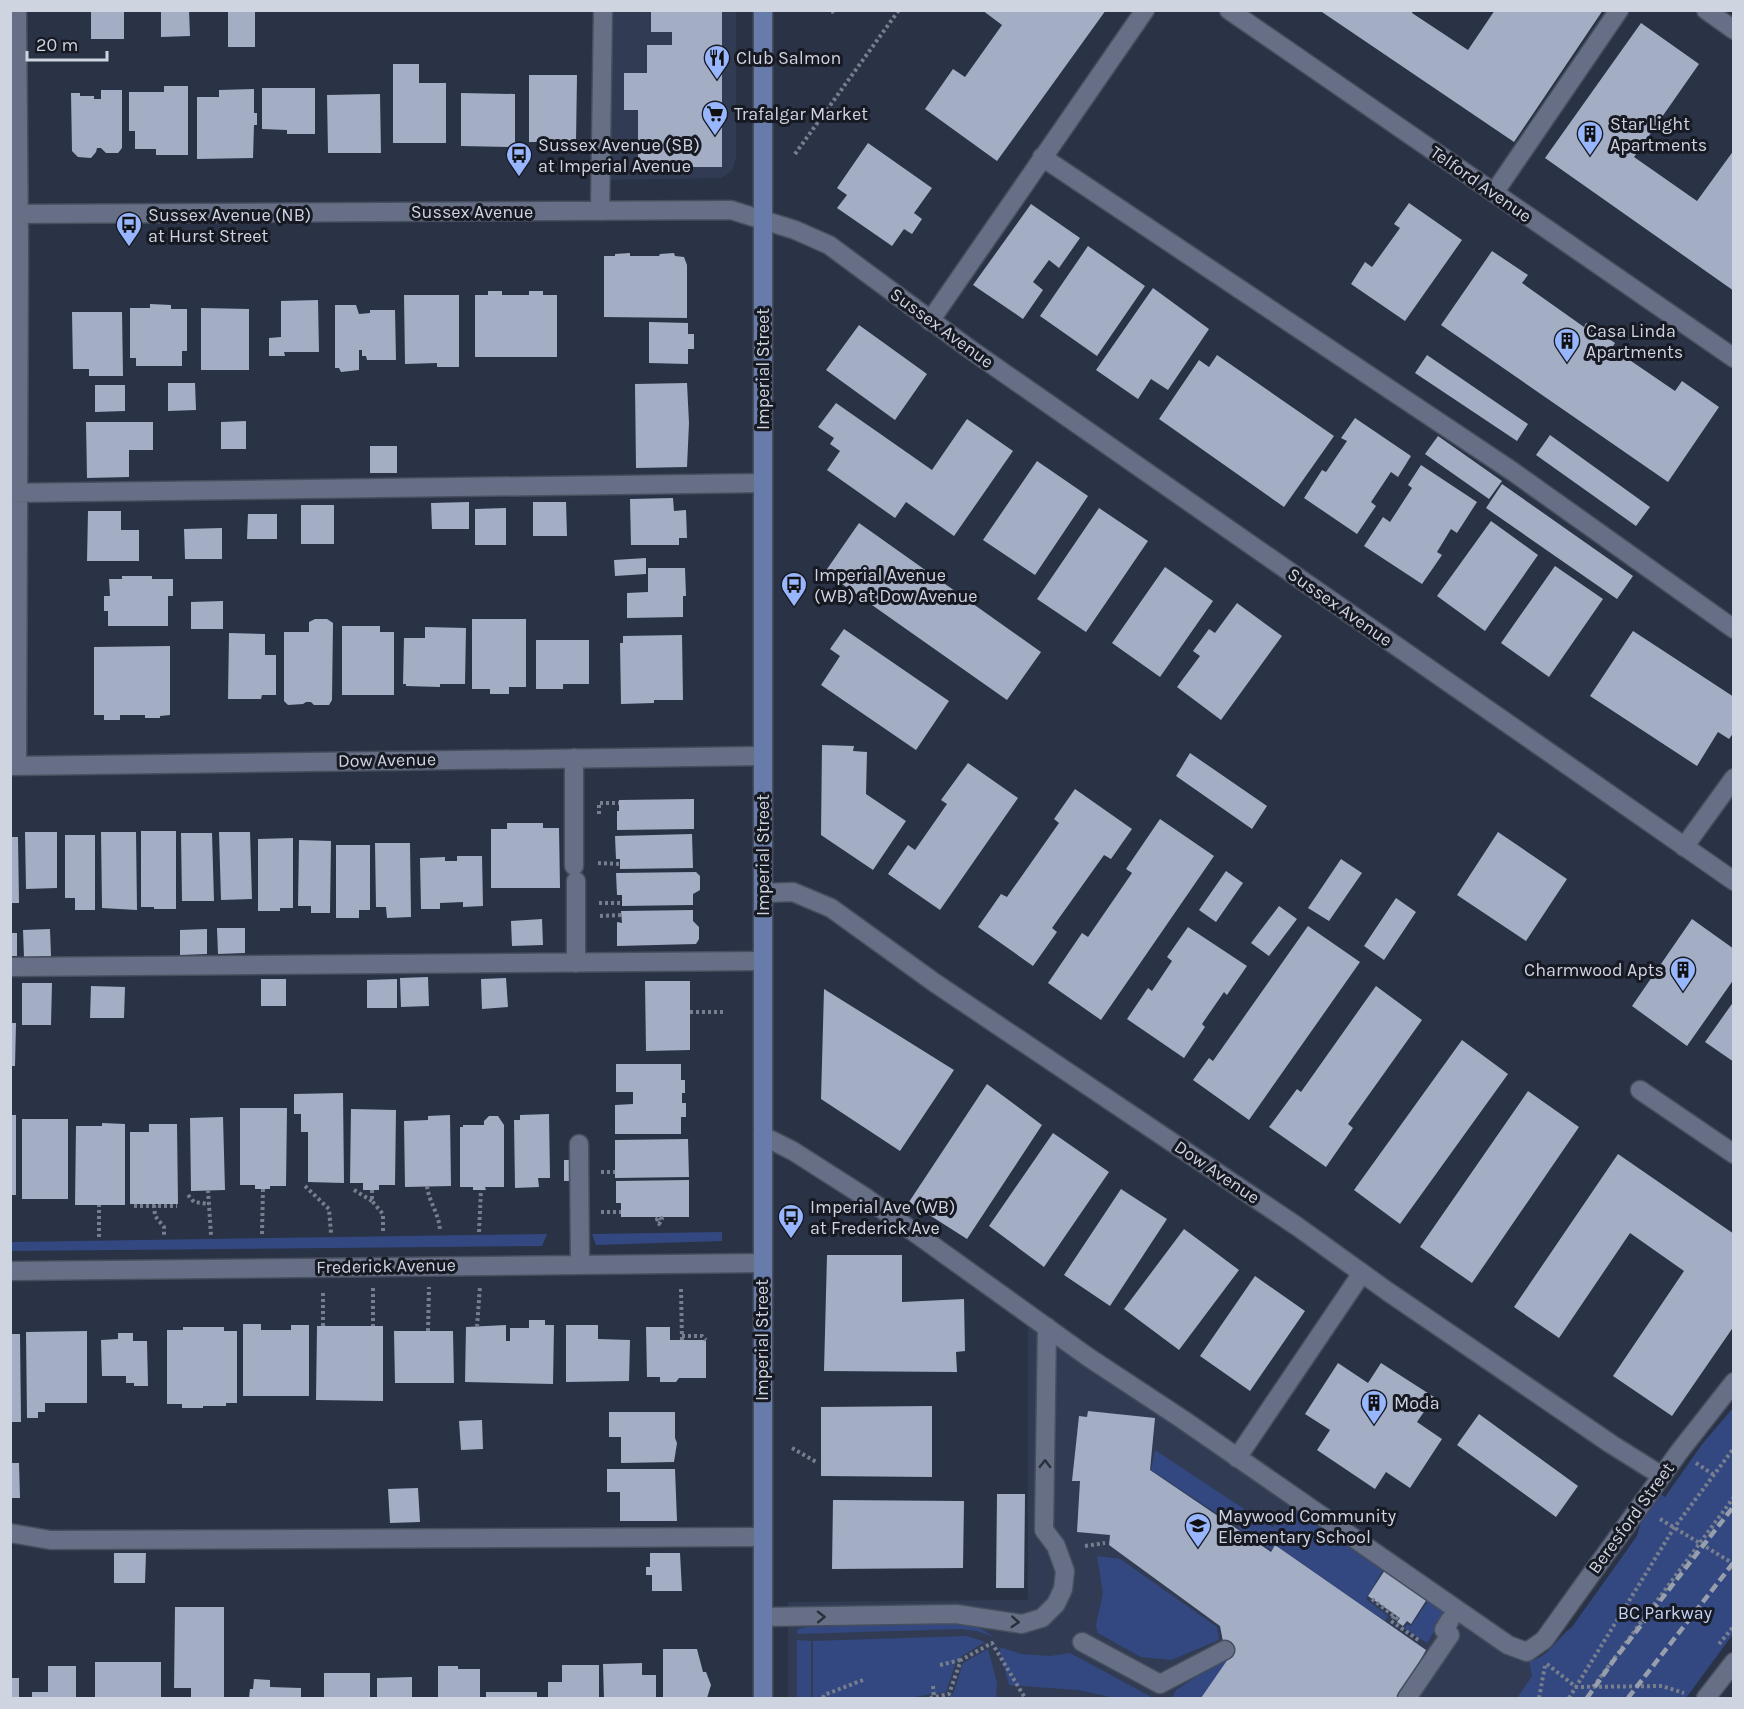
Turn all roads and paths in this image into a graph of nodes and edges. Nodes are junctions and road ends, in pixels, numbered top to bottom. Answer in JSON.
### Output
{"nodes":[{"id":1,"x":16,"y":10,"type":"edge"},
{"id":2,"x":603,"y":10,"type":"edge"},
{"id":3,"x":763,"y":10,"type":"edge"},
{"id":4,"x":899,"y":10,"type":"edge"},
{"id":5,"x":1145,"y":10,"type":"edge"},
{"id":6,"x":1229,"y":10,"type":"edge"},
{"id":7,"x":1619,"y":10,"type":"edge"},
{"id":8,"x":1706,"y":10,"type":"edge"},
{"id":9,"x":1734,"y":30,"type":"edge"},
{"id":10,"x":795,"y":154,"type":"dead end"},
{"id":11,"x":1042,"y":157,"type":"junction"},
{"id":12,"x":1494,"y":193,"type":"junction"},
{"id":13,"x":600,"y":211,"type":"junction"},
{"id":14,"x":14,"y":214,"type":"edge"},
{"id":15,"x":763,"y":220,"type":"junction"},
{"id":16,"x":930,"y":321,"type":"junction"},
{"id":17,"x":1734,"y":358,"type":"edge"},
{"id":18,"x":762,"y":483,"type":"junction"},
{"id":19,"x":14,"y":493,"type":"edge"},
{"id":20,"x":1734,"y":629,"type":"edge"},
{"id":21,"x":762,"y":756,"type":"junction"},
{"id":22,"x":574,"y":758,"type":"junction"},
{"id":23,"x":14,"y":766,"type":"edge"},
{"id":24,"x":1734,"y":778,"type":"edge"},
{"id":25,"x":599,"y":803,"type":"dead end"},
{"id":26,"x":619,"y":803,"type":"dead end"},
{"id":27,"x":1684,"y":847,"type":"junction"},
{"id":28,"x":598,"y":864,"type":"dead end"},
{"id":29,"x":620,"y":864,"type":"dead end"},
{"id":30,"x":1734,"y":881,"type":"edge"},
{"id":31,"x":762,"y":893,"type":"junction"},
{"id":32,"x":599,"y":903,"type":"dead end"},
{"id":33,"x":622,"y":903,"type":"dead end"},
{"id":34,"x":600,"y":915,"type":"dead end"},
{"id":35,"x":622,"y":915,"type":"dead end"},
{"id":36,"x":763,"y":961,"type":"junction"},
{"id":37,"x":576,"y":963,"type":"junction"},
{"id":38,"x":10,"y":968,"type":"edge"},
{"id":39,"x":690,"y":1012,"type":"dead end"},
{"id":40,"x":726,"y":1012,"type":"dead end"},
{"id":41,"x":1640,"y":1090,"type":"dead end"},
{"id":42,"x":762,"y":1137,"type":"junction"},
{"id":43,"x":579,"y":1144,"type":"dead end"},
{"id":44,"x":1734,"y":1154,"type":"edge"},
{"id":45,"x":600,"y":1172,"type":"dead end"},
{"id":46,"x":615,"y":1172,"type":"dead end"},
{"id":47,"x":305,"y":1185,"type":"dead end"},
{"id":48,"x":427,"y":1186,"type":"dead end"},
{"id":49,"x":263,"y":1189,"type":"dead end"},
{"id":50,"x":208,"y":1190,"type":"dead end"},
{"id":51,"x":354,"y":1190,"type":"dead end"},
{"id":52,"x":372,"y":1190,"type":"dead end"},
{"id":53,"x":481,"y":1190,"type":"dead end"},
{"id":54,"x":188,"y":1195,"type":"dead end"},
{"id":55,"x":372,"y":1201,"type":"junction"},
{"id":56,"x":209,"y":1203,"type":"junction"},
{"id":57,"x":99,"y":1205,"type":"dead end"},
{"id":58,"x":155,"y":1205,"type":"junction"},
{"id":59,"x":134,"y":1206,"type":"dead end"},
{"id":60,"x":177,"y":1206,"type":"dead end"},
{"id":61,"x":600,"y":1212,"type":"dead end"},
{"id":62,"x":621,"y":1212,"type":"dead end"},
{"id":63,"x":440,"y":1232,"type":"dead end"},
{"id":64,"x":479,"y":1232,"type":"dead end"},
{"id":65,"x":331,"y":1233,"type":"dead end"},
{"id":66,"x":383,"y":1233,"type":"dead end"},
{"id":67,"x":211,"y":1234,"type":"dead end"},
{"id":68,"x":262,"y":1234,"type":"dead end"},
{"id":69,"x":165,"y":1236,"type":"dead end"},
{"id":70,"x":99,"y":1237,"type":"dead end"},
{"id":71,"x":762,"y":1263,"type":"junction"},
{"id":72,"x":580,"y":1264,"type":"junction"},
{"id":73,"x":10,"y":1271,"type":"edge"},
{"id":74,"x":1362,"y":1273,"type":"junction"},
{"id":75,"x":480,"y":1285,"type":"dead end"},
{"id":76,"x":429,"y":1286,"type":"dead end"},
{"id":77,"x":324,"y":1287,"type":"dead end"},
{"id":78,"x":373,"y":1287,"type":"dead end"},
{"id":79,"x":681,"y":1288,"type":"dead end"},
{"id":80,"x":323,"y":1326,"type":"dead end"},
{"id":81,"x":373,"y":1326,"type":"dead end"},
{"id":82,"x":477,"y":1327,"type":"dead end"},
{"id":83,"x":1047,"y":1327,"type":"junction"},
{"id":84,"x":428,"y":1331,"type":"dead end"},
{"id":85,"x":706,"y":1340,"type":"dead end"},
{"id":86,"x":1734,"y":1382,"type":"edge"},
{"id":87,"x":792,"y":1448,"type":"dead end"},
{"id":88,"x":1734,"y":1448,"type":"edge"},
{"id":89,"x":1237,"y":1458,"type":"junction"},
{"id":90,"x":1690,"y":1459,"type":"dead end"},
{"id":91,"x":818,"y":1463,"type":"dead end"},
{"id":92,"x":1714,"y":1475,"type":"junction"},
{"id":93,"x":1662,"y":1476,"type":"junction"},
{"id":94,"x":1734,"y":1497,"type":"edge"},
{"id":95,"x":1660,"y":1519,"type":"dead end"},
{"id":96,"x":1674,"y":1528,"type":"junction"},
{"id":97,"x":10,"y":1533,"type":"edge"},
{"id":98,"x":763,"y":1538,"type":"junction"},
{"id":99,"x":1105,"y":1543,"type":"dead end"},
{"id":100,"x":1699,"y":1544,"type":"junction"},
{"id":101,"x":1085,"y":1546,"type":"dead end"},
{"id":102,"x":1734,"y":1564,"type":"edge"},
{"id":103,"x":1372,"y":1599,"type":"dead end"},
{"id":104,"x":1394,"y":1616,"type":"junction"},
{"id":105,"x":762,"y":1617,"type":"junction"},
{"id":106,"x":1399,"y":1620,"type":"dead end"},
{"id":107,"x":1450,"y":1620,"type":"dead end"},
{"id":108,"x":1082,"y":1642,"type":"dead end"},
{"id":109,"x":1433,"y":1649,"type":"junction"},
{"id":110,"x":1226,"y":1650,"type":"dead end"},
{"id":111,"x":1527,"y":1652,"type":"junction"},
{"id":112,"x":960,"y":1660,"type":"junction"},
{"id":113,"x":1734,"y":1662,"type":"edge"},
{"id":114,"x":1546,"y":1663,"type":"junction"},
{"id":115,"x":940,"y":1665,"type":"dead end"},
{"id":116,"x":863,"y":1680,"type":"dead end"},
{"id":117,"x":1727,"y":1685,"type":"edge"},
{"id":118,"x":933,"y":1686,"type":"dead end"},
{"id":119,"x":1593,"y":1687,"type":"junction"},
{"id":120,"x":1576,"y":1688,"type":"junction"},
{"id":121,"x":1684,"y":1693,"type":"dead end"},
{"id":122,"x":763,"y":1698,"type":"edge"},
{"id":123,"x":823,"y":1698,"type":"edge"},
{"id":124,"x":934,"y":1698,"type":"edge"},
{"id":125,"x":1025,"y":1698,"type":"edge"},
{"id":126,"x":1407,"y":1698,"type":"edge"},
{"id":127,"x":1539,"y":1698,"type":"edge"},
{"id":128,"x":1569,"y":1698,"type":"edge"},
{"id":129,"x":1706,"y":1698,"type":"edge"}],
"edges":[{"from":1,"to":14,"type":"street"},
{"from":2,"to":13,"type":"street"},
{"from":3,"to":15,"type":"main road","name":"Imperial Street"},
{"from":4,"to":10,"type":"path"},
{"from":5,"to":11,"type":"street"},
{"from":6,"to":12,"type":"street","name":"Telford Avenue"},
{"from":7,"to":12,"type":"street"},
{"from":8,"to":9,"type":"street"},
{"from":11,"to":16,"type":"street"},
{"from":11,"to":20,"type":"street"},
{"from":12,"to":17,"type":"street","name":"Telford Avenue"},
{"from":13,"to":14,"type":"street","name":"Sussex Avenue"},
{"from":13,"to":15,"type":"street","name":"Sussex Avenue"},
{"from":14,"to":19,"type":"street"},
{"from":15,"to":16,"type":"street","name":"Sussex Avenue"},
{"from":15,"to":18,"type":"main road","name":"Imperial Street"},
{"from":16,"to":27,"type":"street","name":"Sussex Avenue"},
{"from":18,"to":19,"type":"street"},
{"from":18,"to":21,"type":"main road","name":"Imperial Street"},
{"from":19,"to":23,"type":"street"},
{"from":21,"to":22,"type":"street","name":"Dow Avenue"},
{"from":21,"to":31,"type":"main road","name":"Imperial Street"},
{"from":22,"to":23,"type":"street","name":"Dow Avenue"},
{"from":22,"to":37,"type":"street"},
{"from":24,"to":27,"type":"street"},
{"from":25,"to":26,"type":"path"},
{"from":27,"to":30,"type":"street","name":"Sussex Avenue"},
{"from":28,"to":29,"type":"path"},
{"from":31,"to":36,"type":"main road","name":"Imperial Street"},
{"from":31,"to":74,"type":"street","name":"Dow Avenue"},
{"from":32,"to":33,"type":"path"},
{"from":34,"to":35,"type":"path"},
{"from":36,"to":37,"type":"street"},
{"from":36,"to":42,"type":"main road","name":"Imperial Street"},
{"from":37,"to":38,"type":"street"},
{"from":39,"to":40,"type":"path"},
{"from":41,"to":44,"type":"street"},
{"from":42,"to":71,"type":"main road","name":"Imperial Street"},
{"from":42,"to":83,"type":"street"},
{"from":43,"to":72,"type":"street"},
{"from":45,"to":46,"type":"path"},
{"from":47,"to":65,"type":"path"},
{"from":48,"to":63,"type":"path"},
{"from":49,"to":68,"type":"path"},
{"from":50,"to":56,"type":"path"},
{"from":51,"to":55,"type":"path"},
{"from":52,"to":55,"type":"path"},
{"from":53,"to":64,"type":"path"},
{"from":54,"to":56,"type":"path"},
{"from":55,"to":66,"type":"path"},
{"from":56,"to":67,"type":"path"},
{"from":57,"to":70,"type":"path"},
{"from":58,"to":59,"type":"path"},
{"from":58,"to":60,"type":"path"},
{"from":58,"to":69,"type":"path"},
{"from":61,"to":62,"type":"path"},
{"from":71,"to":72,"type":"street","name":"Frederick Avenue"},
{"from":71,"to":98,"type":"main road","name":"Imperial Street"},
{"from":72,"to":73,"type":"street","name":"Frederick Avenue"},
{"from":74,"to":89,"type":"street"},
{"from":74,"to":93,"type":"street","name":"Dow Avenue"},
{"from":75,"to":82,"type":"path"},
{"from":76,"to":84,"type":"path"},
{"from":77,"to":80,"type":"path"},
{"from":78,"to":81,"type":"path"},
{"from":79,"to":85,"type":"path"},
{"from":83,"to":89,"type":"street"},
{"from":105,"to":83,"type":"street","one_way":true},
{"from":86,"to":93,"type":"street","name":"Beresford Street"},
{"from":87,"to":91,"type":"path"},
{"from":88,"to":92,"type":"path"},
{"from":89,"to":111,"type":"street"},
{"from":90,"to":92,"type":"path"},
{"from":92,"to":96,"type":"path"},
{"from":93,"to":111,"type":"street","name":"Beresford Street"},
{"from":94,"to":100,"type":"path"},
{"from":95,"to":96,"type":"path"},
{"from":96,"to":100,"type":"path"},
{"from":96,"to":120,"type":"path"},
{"from":97,"to":98,"type":"street"},
{"from":98,"to":105,"type":"main road","name":"Imperial Street"},
{"from":99,"to":101,"type":"path"},
{"from":100,"to":102,"type":"path"},
{"from":100,"to":119,"type":"path"},
{"from":103,"to":104,"type":"path"},
{"from":104,"to":106,"type":"path"},
{"from":104,"to":109,"type":"path"},
{"from":105,"to":122,"type":"main road","name":"Imperial Street"},
{"from":107,"to":109,"type":"street"},
{"from":108,"to":110,"type":"street"},
{"from":109,"to":126,"type":"street"},
{"from":111,"to":114,"type":"path"},
{"from":112,"to":115,"type":"path"},
{"from":112,"to":124,"type":"path"},
{"from":112,"to":125,"type":"path"},
{"from":113,"to":117,"type":"street"},
{"from":114,"to":120,"type":"path"},
{"from":114,"to":127,"type":"path"},
{"from":116,"to":123,"type":"path"},
{"from":117,"to":129,"type":"street"},
{"from":118,"to":124,"type":"path"},
{"from":119,"to":120,"type":"path"},
{"from":119,"to":121,"type":"path"},
{"from":120,"to":128,"type":"path"}]}
